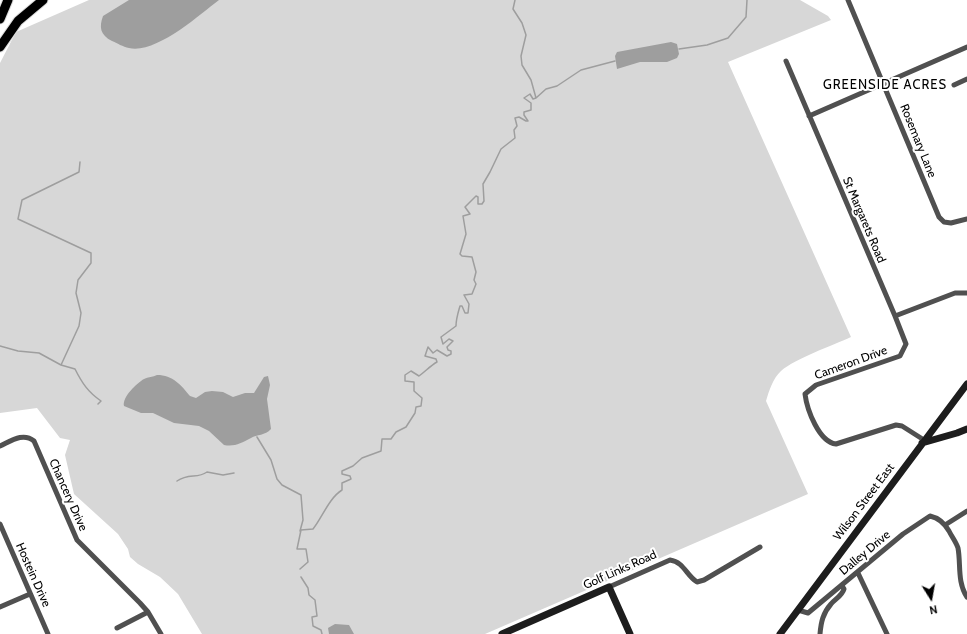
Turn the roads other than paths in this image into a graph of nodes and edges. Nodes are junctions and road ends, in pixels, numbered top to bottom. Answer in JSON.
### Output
{"nodes":[{"id":1,"x":8,"y":0,"type":"edge"},
{"id":2,"x":43,"y":0,"type":"edge"},
{"id":3,"x":848,"y":0,"type":"edge"},
{"id":4,"x":0,"y":19,"type":"edge"},
{"id":5,"x":0,"y":47,"type":"edge"},
{"id":6,"x":967,"y":47,"type":"edge"},
{"id":7,"x":786,"y":61,"type":"dead end"},
{"id":8,"x":967,"y":79,"type":"edge"},
{"id":9,"x":884,"y":83,"type":"junction"},
{"id":10,"x":954,"y":85,"type":"dead end"},
{"id":11,"x":809,"y":116,"type":"junction"},
{"id":12,"x":967,"y":219,"type":"edge"},
{"id":13,"x":967,"y":293,"type":"edge"},
{"id":14,"x":895,"y":316,"type":"junction"},
{"id":15,"x":967,"y":384,"type":"edge"},
{"id":16,"x":967,"y":429,"type":"edge"},
{"id":17,"x":930,"y":432,"type":"junction"},
{"id":18,"x":957,"y":433,"type":"junction"},
{"id":19,"x":941,"y":438,"type":"junction"},
{"id":20,"x":922,"y":443,"type":"junction"},
{"id":21,"x":0,"y":446,"type":"edge"},
{"id":22,"x":967,"y":511,"type":"edge"},
{"id":23,"x":0,"y":524,"type":"edge"},
{"id":24,"x":946,"y":526,"type":"junction"},
{"id":25,"x":760,"y":547,"type":"dead end"},
{"id":26,"x":858,"y":574,"type":"junction"},
{"id":27,"x":842,"y":586,"type":"junction"},
{"id":28,"x":610,"y":587,"type":"junction"},
{"id":29,"x":30,"y":594,"type":"junction"},
{"id":30,"x":967,"y":597,"type":"edge"},
{"id":31,"x":0,"y":607,"type":"edge"},
{"id":32,"x":798,"y":610,"type":"junction"},
{"id":33,"x":148,"y":612,"type":"junction"},
{"id":34,"x":117,"y":628,"type":"dead end"},
{"id":35,"x":48,"y":634,"type":"edge"},
{"id":36,"x":161,"y":634,"type":"edge"},
{"id":37,"x":502,"y":634,"type":"edge"},
{"id":38,"x":630,"y":634,"type":"edge"},
{"id":39,"x":780,"y":634,"type":"edge"},
{"id":40,"x":820,"y":634,"type":"edge"},
{"id":41,"x":887,"y":634,"type":"edge"}],
"edges":[{"from":1,"to":4,"type":"highway"},
{"from":2,"to":5,"type":"highway"},
{"from":3,"to":9,"type":"street","name":"Rosemary Lane"},
{"from":6,"to":9,"type":"street"},
{"from":7,"to":11,"type":"street","name":"St Margarets Road"},
{"from":8,"to":10,"type":"street"},
{"from":9,"to":11,"type":"street"},
{"from":9,"to":12,"type":"street","name":"Rosemary Lane"},
{"from":11,"to":14,"type":"street","name":"St Margarets Road"},
{"from":13,"to":14,"type":"street"},
{"from":14,"to":20,"type":"street","name":"Cameron Drive"},
{"from":15,"to":17,"type":"main road","name":"Wilson Street East"},
{"from":16,"to":18,"type":"main road"},
{"from":17,"to":19,"type":"main road"},
{"from":17,"to":20,"type":"main road","name":"Wilson Street East"},
{"from":18,"to":19,"type":"main road"},
{"from":18,"to":20,"type":"main road"},
{"from":19,"to":20,"type":"main road"},
{"from":20,"to":32,"type":"main road","name":"Wilson Street East"},
{"from":21,"to":33,"type":"street","name":"Chancery Drive"},
{"from":22,"to":24,"type":"street"},
{"from":23,"to":29,"type":"street","name":"Hostein Drive"},
{"from":24,"to":26,"type":"street","name":"Dalley Drive"},
{"from":24,"to":30,"type":"street"},
{"from":25,"to":28,"type":"street","name":"Golf Links Road"},
{"from":26,"to":27,"type":"street","name":"Dalley Drive"},
{"from":26,"to":41,"type":"street"},
{"from":27,"to":32,"type":"street","name":"Dalley Drive"},
{"from":27,"to":40,"type":"street"},
{"from":28,"to":37,"type":"main road","name":"Golf Links Road"},
{"from":28,"to":38,"type":"main road"},
{"from":29,"to":31,"type":"street"},
{"from":29,"to":35,"type":"street","name":"Hostein Drive"},
{"from":32,"to":39,"type":"main road","name":"Wilson Street East"},
{"from":33,"to":34,"type":"street"},
{"from":33,"to":36,"type":"street","name":"Chancery Drive"}]}
